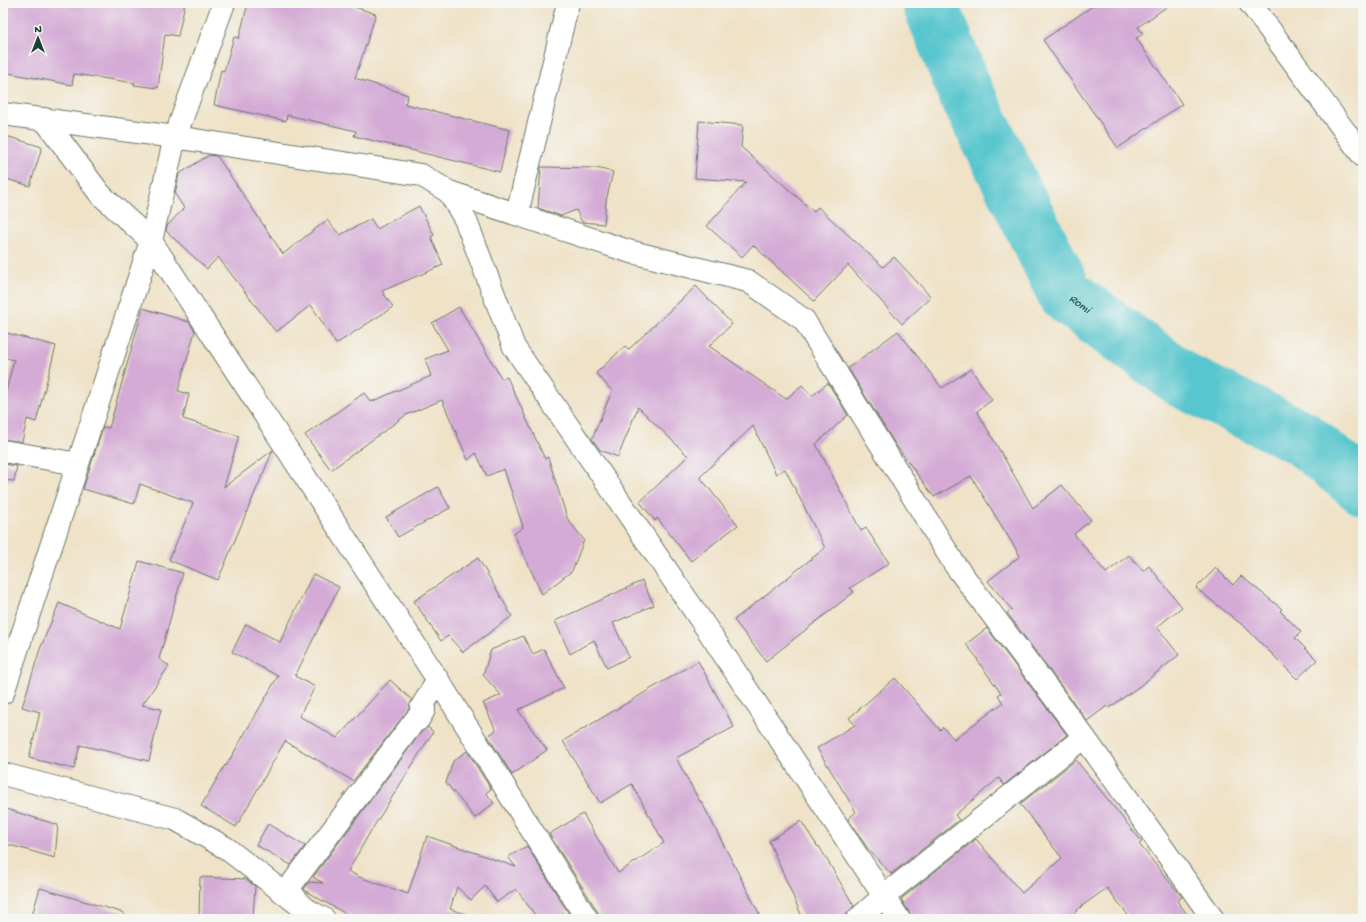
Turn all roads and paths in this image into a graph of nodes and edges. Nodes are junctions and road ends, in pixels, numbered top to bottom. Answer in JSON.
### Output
{"nodes":[{"id":1,"x":224,"y":3,"type":"edge"},
{"id":2,"x":568,"y":3,"type":"edge"},
{"id":3,"x":1250,"y":3,"type":"edge"},
{"id":4,"x":3,"y":114,"type":"edge"},
{"id":5,"x":44,"y":119,"type":"junction"},
{"id":6,"x":175,"y":137,"type":"junction"},
{"id":7,"x":1363,"y":156,"type":"edge"},
{"id":8,"x":449,"y":192,"type":"junction"},
{"id":9,"x":517,"y":214,"type":"junction"},
{"id":10,"x":151,"y":241,"type":"junction"},
{"id":11,"x":3,"y":451,"type":"edge"},
{"id":12,"x":78,"y":464,"type":"junction"},
{"id":13,"x":438,"y":680,"type":"junction"},
{"id":14,"x":3,"y":693,"type":"edge"},
{"id":15,"x":1084,"y":736,"type":"junction"},
{"id":16,"x":3,"y":774,"type":"edge"},
{"id":17,"x":884,"y":896,"type":"junction"},
{"id":18,"x":299,"y":913,"type":"edge"},
{"id":19,"x":324,"y":919,"type":"edge"},
{"id":20,"x":587,"y":919,"type":"edge"},
{"id":21,"x":858,"y":919,"type":"edge"},
{"id":22,"x":899,"y":919,"type":"edge"},
{"id":23,"x":1213,"y":919,"type":"edge"}],
"edges":[{"from":1,"to":6,"type":"street"},
{"from":2,"to":9,"type":"street"},
{"from":3,"to":7,"type":"street"},
{"from":4,"to":5,"type":"street"},
{"from":5,"to":6,"type":"street"},
{"from":5,"to":10,"type":"street"},
{"from":6,"to":8,"type":"street"},
{"from":6,"to":10,"type":"street"},
{"from":8,"to":9,"type":"street"},
{"from":8,"to":17,"type":"street"},
{"from":9,"to":15,"type":"street"},
{"from":10,"to":12,"type":"street"},
{"from":10,"to":13,"type":"street"},
{"from":11,"to":12,"type":"street"},
{"from":12,"to":14,"type":"street"},
{"from":13,"to":18,"type":"street"},
{"from":13,"to":20,"type":"street"},
{"from":15,"to":17,"type":"street"},
{"from":15,"to":23,"type":"street"},
{"from":16,"to":18,"type":"street"},
{"from":17,"to":21,"type":"street"},
{"from":17,"to":22,"type":"street"},
{"from":18,"to":19,"type":"street"}]}
